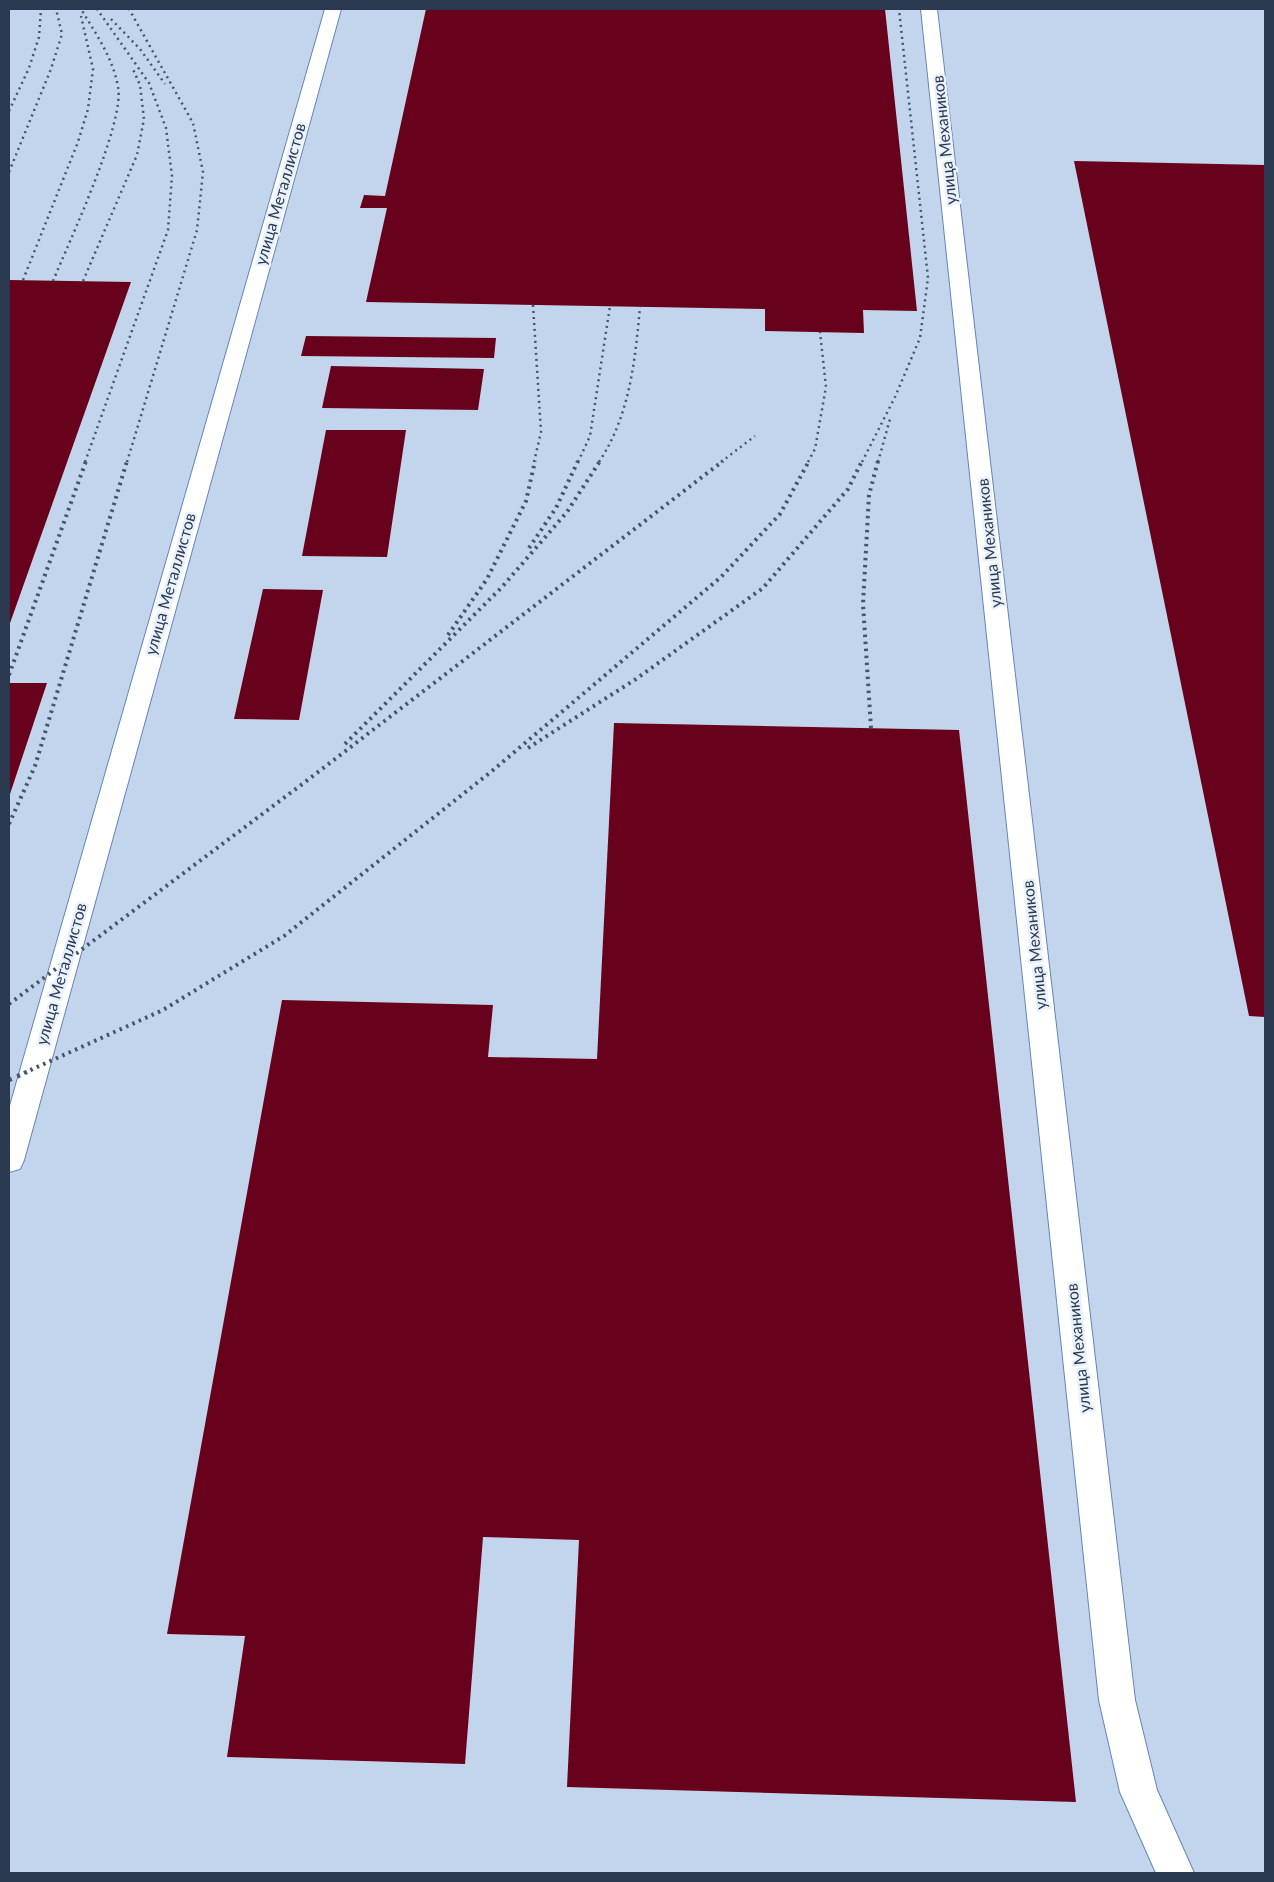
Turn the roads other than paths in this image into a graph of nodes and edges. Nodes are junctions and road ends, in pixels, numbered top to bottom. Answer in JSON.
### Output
{"nodes":[{"id":1,"x":333,"y":9,"type":"edge"},
{"id":2,"x":929,"y":9,"type":"edge"},
{"id":3,"x":9,"y":1160,"type":"edge"},
{"id":4,"x":1175,"y":1873,"type":"edge"}],
"edges":[{"from":1,"to":3,"type":"street","name":"улица Металлистов"},
{"from":2,"to":4,"type":"street","name":"улица Механиков"}]}
